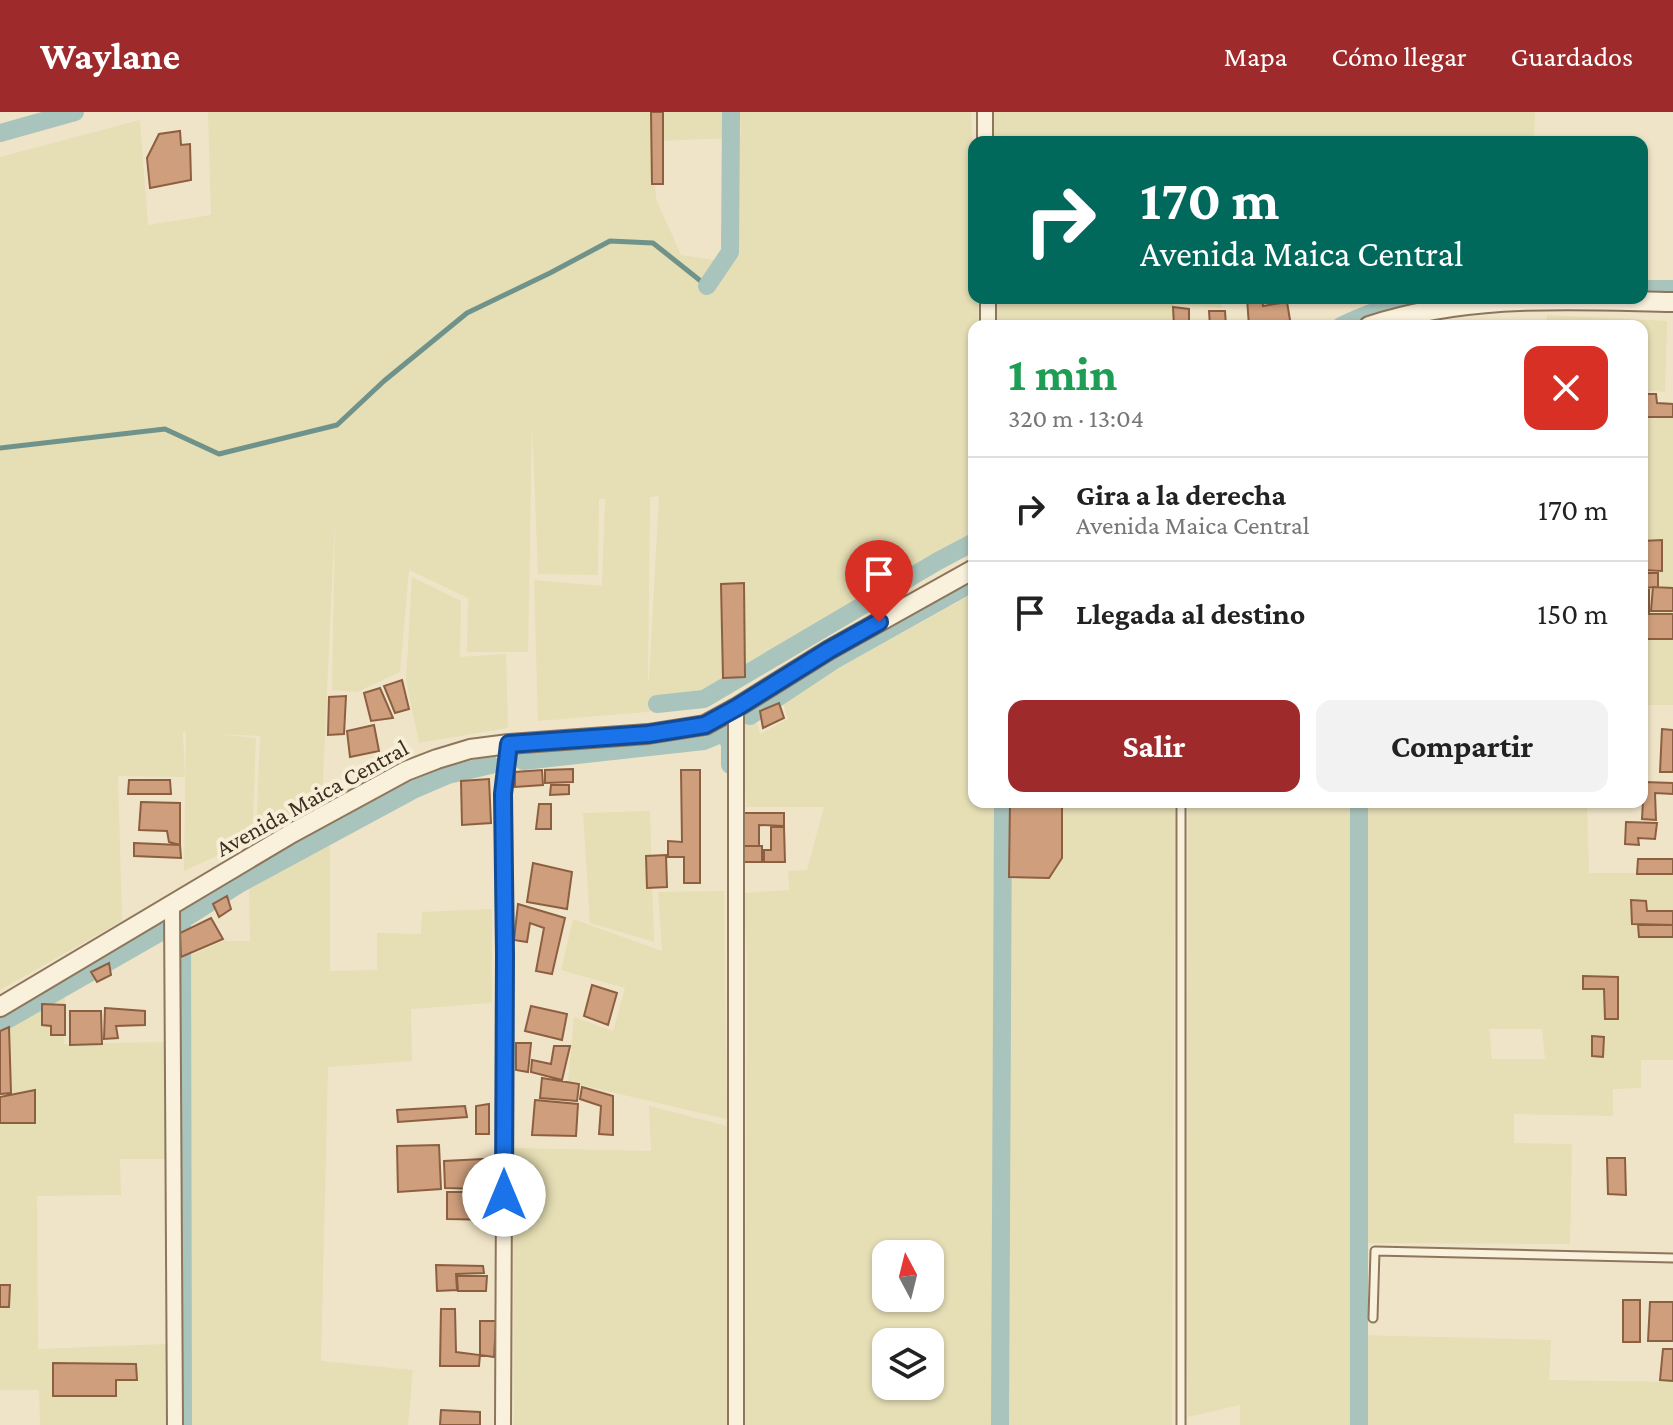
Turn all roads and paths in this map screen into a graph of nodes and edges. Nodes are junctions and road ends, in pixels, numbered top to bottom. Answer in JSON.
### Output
{"nodes":[{"id":1,"x":985,"y":112,"type":"edge"},
{"id":2,"x":985,"y":136,"type":"edge"},
{"id":3,"x":1648,"y":301,"type":"edge"},
{"id":4,"x":1673,"y":302,"type":"edge"},
{"id":5,"x":1466,"y":304,"type":"edge"},
{"id":6,"x":1389,"y":320,"type":"edge"},
{"id":7,"x":968,"y":572,"type":"edge"},
{"id":8,"x":736,"y":708,"type":"junction"},
{"id":9,"x":509,"y":744,"type":"junction"},
{"id":10,"x":1181,"y":808,"type":"edge"},
{"id":11,"x":172,"y":905,"type":"junction"},
{"id":12,"x":0,"y":1007,"type":"edge"},
{"id":13,"x":1673,"y":1258,"type":"edge"},
{"id":14,"x":1373,"y":1318,"type":"dead end"},
{"id":15,"x":175,"y":1425,"type":"edge"},
{"id":16,"x":503,"y":1425,"type":"edge"},
{"id":17,"x":736,"y":1425,"type":"edge"},
{"id":18,"x":1181,"y":1425,"type":"edge"}],
"edges":[{"from":1,"to":2,"type":"street"},
{"from":3,"to":4,"type":"street"},
{"from":5,"to":6,"type":"street"},
{"from":7,"to":8,"type":"street","name":"Avenida Maica Central"},
{"from":8,"to":9,"type":"street","name":"Avenida Maica Central"},
{"from":8,"to":17,"type":"street"},
{"from":9,"to":11,"type":"street","name":"Avenida Maica Central"},
{"from":9,"to":16,"type":"street"},
{"from":10,"to":18,"type":"lane"},
{"from":11,"to":12,"type":"street","name":"Avenida Maica Central"},
{"from":11,"to":15,"type":"street"},
{"from":13,"to":14,"type":"lane"}]}
